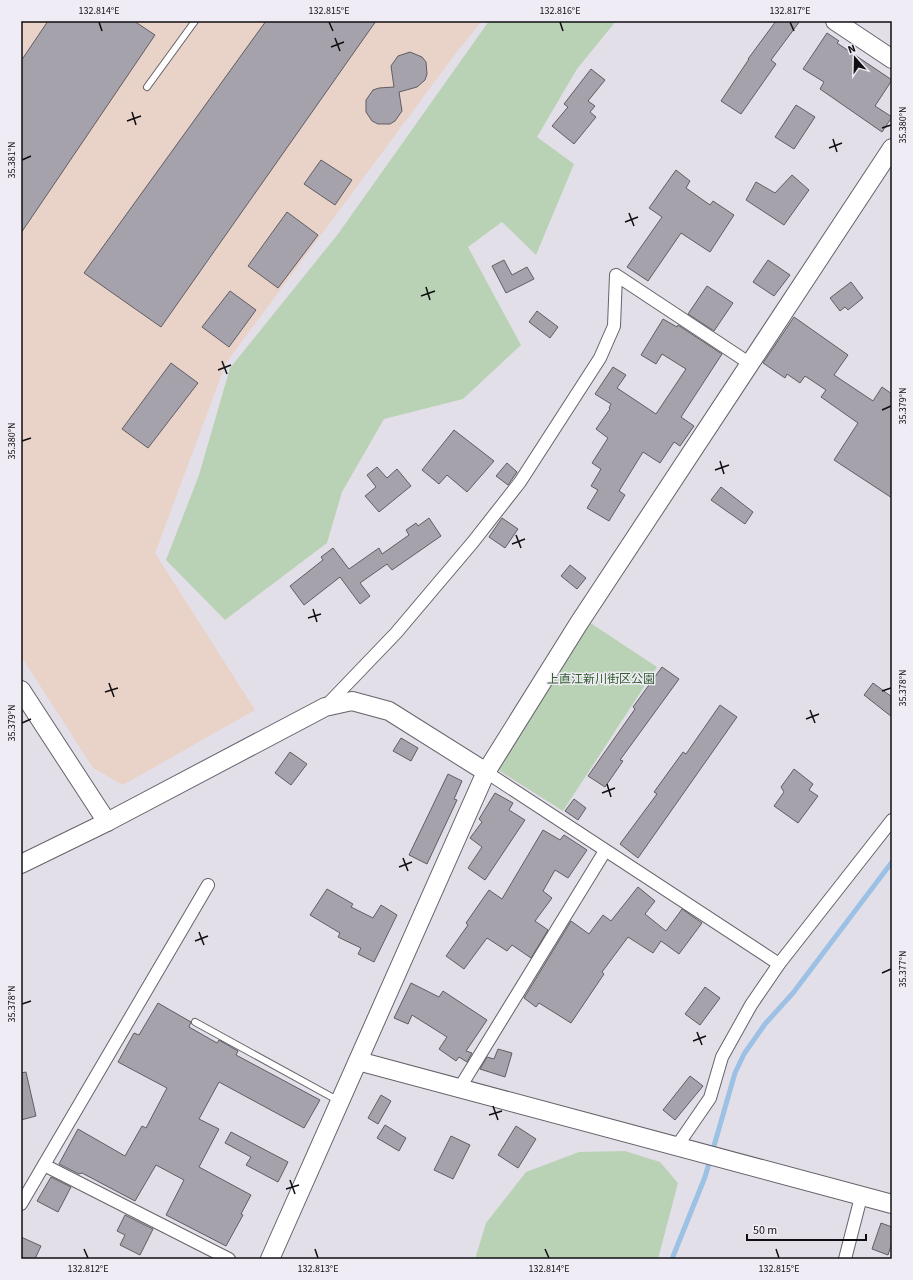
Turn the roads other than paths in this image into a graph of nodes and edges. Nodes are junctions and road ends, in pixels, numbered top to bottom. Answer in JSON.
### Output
{"nodes":[{"id":1,"x":195,"y":21,"type":"edge"},
{"id":2,"x":835,"y":21,"type":"edge"},
{"id":3,"x":892,"y":59,"type":"edge"},
{"id":4,"x":147,"y":87,"type":"dead end"},
{"id":5,"x":889,"y":159,"type":"edge"},
{"id":6,"x":749,"y":363,"type":"junction"},
{"id":7,"x":21,"y":690,"type":"edge"},
{"id":8,"x":325,"y":707,"type":"junction"},
{"id":9,"x":486,"y":772,"type":"junction"},
{"id":10,"x":892,"y":820,"type":"edge"},
{"id":11,"x":107,"y":822,"type":"junction"},
{"id":12,"x":605,"y":851,"type":"junction"},
{"id":13,"x":21,"y":864,"type":"edge"},
{"id":14,"x":208,"y":885,"type":"dead end"},
{"id":15,"x":779,"y":964,"type":"junction"},
{"id":16,"x":195,"y":1022,"type":"dead end"},
{"id":17,"x":358,"y":1061,"type":"junction"},
{"id":18,"x":459,"y":1089,"type":"junction"},
{"id":19,"x":340,"y":1101,"type":"junction"},
{"id":20,"x":678,"y":1146,"type":"junction"},
{"id":21,"x":44,"y":1165,"type":"junction"},
{"id":22,"x":861,"y":1197,"type":"junction"},
{"id":23,"x":21,"y":1204,"type":"edge"},
{"id":24,"x":892,"y":1204,"type":"edge"},
{"id":25,"x":229,"y":1259,"type":"edge"},
{"id":26,"x":270,"y":1259,"type":"edge"},
{"id":27,"x":845,"y":1259,"type":"edge"}],
"edges":[{"from":1,"to":4,"type":"lane"},
{"from":2,"to":3,"type":"street"},
{"from":5,"to":6,"type":"street"},
{"from":6,"to":8,"type":"street"},
{"from":6,"to":9,"type":"street"},
{"from":7,"to":11,"type":"street"},
{"from":8,"to":9,"type":"street"},
{"from":8,"to":11,"type":"street"},
{"from":9,"to":12,"type":"street"},
{"from":9,"to":17,"type":"street"},
{"from":10,"to":15,"type":"street"},
{"from":11,"to":13,"type":"street"},
{"from":12,"to":15,"type":"street"},
{"from":12,"to":18,"type":"street"},
{"from":14,"to":21,"type":"street"},
{"from":15,"to":20,"type":"street"},
{"from":16,"to":19,"type":"lane"},
{"from":17,"to":18,"type":"street"},
{"from":17,"to":19,"type":"street"},
{"from":18,"to":20,"type":"street"},
{"from":19,"to":26,"type":"street"},
{"from":20,"to":22,"type":"street"},
{"from":21,"to":23,"type":"street"},
{"from":21,"to":25,"type":"street"},
{"from":22,"to":24,"type":"street"},
{"from":22,"to":27,"type":"street"}]}
